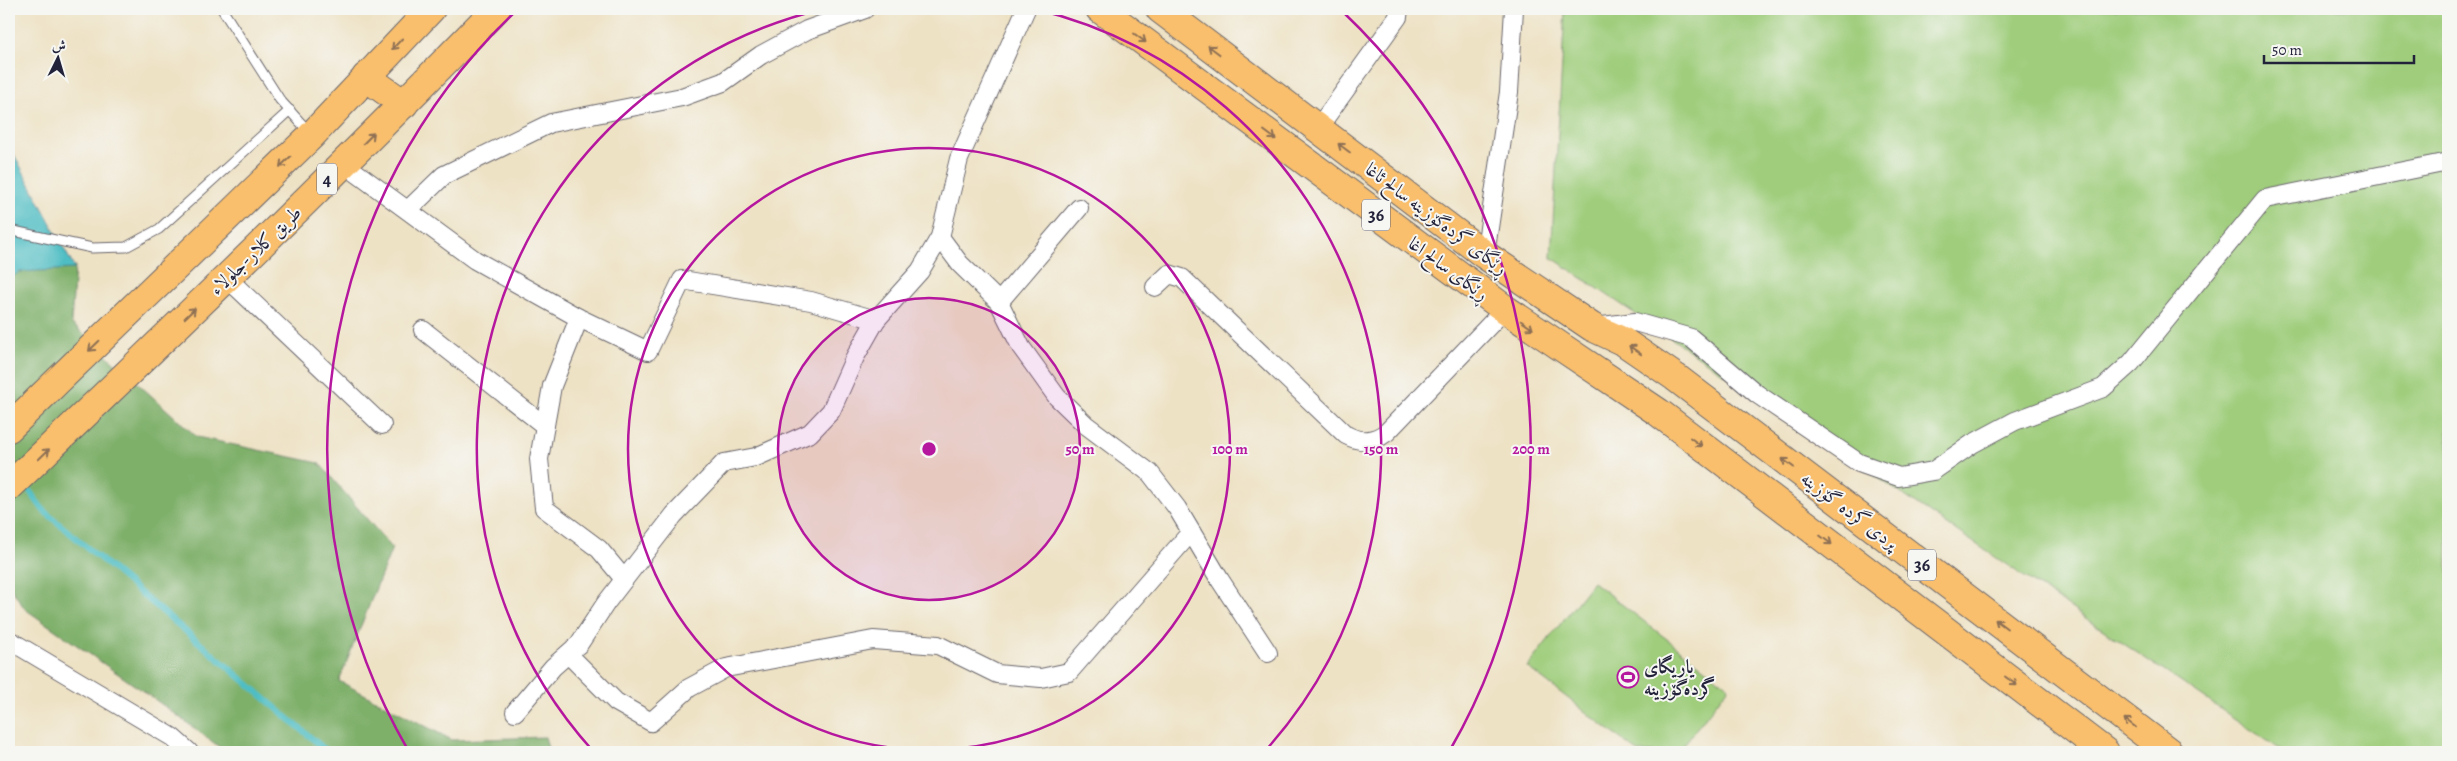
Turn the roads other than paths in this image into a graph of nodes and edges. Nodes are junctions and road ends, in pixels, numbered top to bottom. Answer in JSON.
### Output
{"nodes":[{"id":1,"x":222,"y":9,"type":"edge"},
{"id":2,"x":431,"y":9,"type":"edge"},
{"id":3,"x":496,"y":9,"type":"edge"},
{"id":4,"x":865,"y":9,"type":"edge"},
{"id":5,"x":1026,"y":9,"type":"edge"},
{"id":6,"x":1100,"y":9,"type":"edge"},
{"id":7,"x":1160,"y":9,"type":"edge"},
{"id":8,"x":1399,"y":9,"type":"edge"},
{"id":9,"x":1514,"y":9,"type":"edge"},
{"id":10,"x":366,"y":77,"type":"junction"},
{"id":11,"x":404,"y":104,"type":"junction"},
{"id":12,"x":290,"y":110,"type":"junction"},
{"id":13,"x":1318,"y":128,"type":"junction"},
{"id":14,"x":312,"y":135,"type":"junction"},
{"id":15,"x":2448,"y":162,"type":"edge"},
{"id":16,"x":343,"y":164,"type":"junction"},
{"id":17,"x":1078,"y":208,"type":"dead end"},
{"id":18,"x":408,"y":210,"type":"junction"},
{"id":19,"x":9,"y":230,"type":"edge"},
{"id":20,"x":940,"y":237,"type":"junction"},
{"id":21,"x":1486,"y":255,"type":"junction"},
{"id":22,"x":227,"y":278,"type":"junction"},
{"id":23,"x":1155,"y":287,"type":"dead end"},
{"id":24,"x":999,"y":302,"type":"junction"},
{"id":25,"x":1505,"y":309,"type":"junction"},
{"id":26,"x":580,"y":318,"type":"junction"},
{"id":27,"x":876,"y":320,"type":"junction"},
{"id":28,"x":1592,"y":327,"type":"junction"},
{"id":29,"x":422,"y":330,"type":"dead end"},
{"id":30,"x":1572,"y":355,"type":"junction"},
{"id":31,"x":1675,"y":377,"type":"joint"},
{"id":32,"x":382,"y":425,"type":"dead end"},
{"id":33,"x":545,"y":426,"type":"junction"},
{"id":34,"x":9,"y":428,"type":"edge"},
{"id":35,"x":9,"y":487,"type":"edge"},
{"id":36,"x":1191,"y":532,"type":"junction"},
{"id":37,"x":624,"y":580,"type":"junction"},
{"id":38,"x":9,"y":640,"type":"edge"},
{"id":39,"x":1268,"y":653,"type":"dead end"},
{"id":40,"x":568,"y":654,"type":"junction"},
{"id":41,"x":515,"y":712,"type":"dead end"},
{"id":42,"x":189,"y":752,"type":"edge"},
{"id":43,"x":2105,"y":752,"type":"edge"},
{"id":44,"x":2169,"y":752,"type":"edge"}],
"edges":[{"from":1,"to":12,"type":"lane"},
{"from":2,"to":10,"type":"highway","number":"4","one_way":true},
{"from":3,"to":11,"type":"highway","name":"طريق كلار-جلولاء","number":"4"},
{"from":4,"to":18,"type":"street"},
{"from":5,"to":20,"type":"street"},
{"from":6,"to":25,"type":"highway","name":"ڕێگای سالح اغا","number":"36","one_way":true},
{"from":13,"to":7,"type":"highway","name":"ڕێگای گردەگۆزینە سالح ئاغا","number":"36","one_way":true},
{"from":8,"to":13,"type":"street"},
{"from":9,"to":21,"type":"street"},
{"from":10,"to":11,"type":"highway"},
{"from":10,"to":14,"type":"highway","number":"4"},
{"from":16,"to":11,"type":"highway","name":"طريق كلار-جلولاء","number":"4","one_way":true},
{"from":12,"to":14,"type":"lane"},
{"from":12,"to":19,"type":"lane"},
{"from":21,"to":13,"type":"highway","name":"ڕێگای گردەگۆزینە سالح ئاغا","number":"36","one_way":true},
{"from":14,"to":34,"type":"highway","number":"4","one_way":true},
{"from":15,"to":28,"type":"street"},
{"from":16,"to":18,"type":"street"},
{"from":16,"to":22,"type":"highway","name":"طريق كلار-جلولاء","number":"4"},
{"from":17,"to":24,"type":"street"},
{"from":18,"to":26,"type":"street"},
{"from":20,"to":24,"type":"street"},
{"from":20,"to":27,"type":"street"},
{"from":21,"to":28,"type":"highway","name":"ڕێگای گردەگۆزینە سالح ئاغا","number":"36"},
{"from":22,"to":32,"type":"street"},
{"from":35,"to":22,"type":"highway","name":"طريق كلار-جلولاء","number":"4","one_way":true},
{"from":23,"to":25,"type":"street"},
{"from":24,"to":36,"type":"street"},
{"from":25,"to":30,"type":"highway","name":"ڕێگای سالح اغا","number":"36","one_way":true},
{"from":26,"to":27,"type":"street"},
{"from":26,"to":33,"type":"street"},
{"from":27,"to":37,"type":"street"},
{"from":28,"to":30,"type":"highway"},
{"from":31,"to":28,"type":"highway","name":"ڕێگای گردەگۆزینە سالح ئاغا","number":"36","one_way":true},
{"from":29,"to":33,"type":"street"},
{"from":30,"to":43,"type":"highway","name":"ڕێگای سالح اغا","number":"36","one_way":true},
{"from":44,"to":31,"type":"highway","name":"پردی گردە گۆزینە","number":"36","one_way":true},
{"from":33,"to":37,"type":"street"},
{"from":36,"to":39,"type":"street"},
{"from":36,"to":40,"type":"street"},
{"from":37,"to":40,"type":"street"},
{"from":38,"to":42,"type":"street"},
{"from":40,"to":41,"type":"street"}]}
